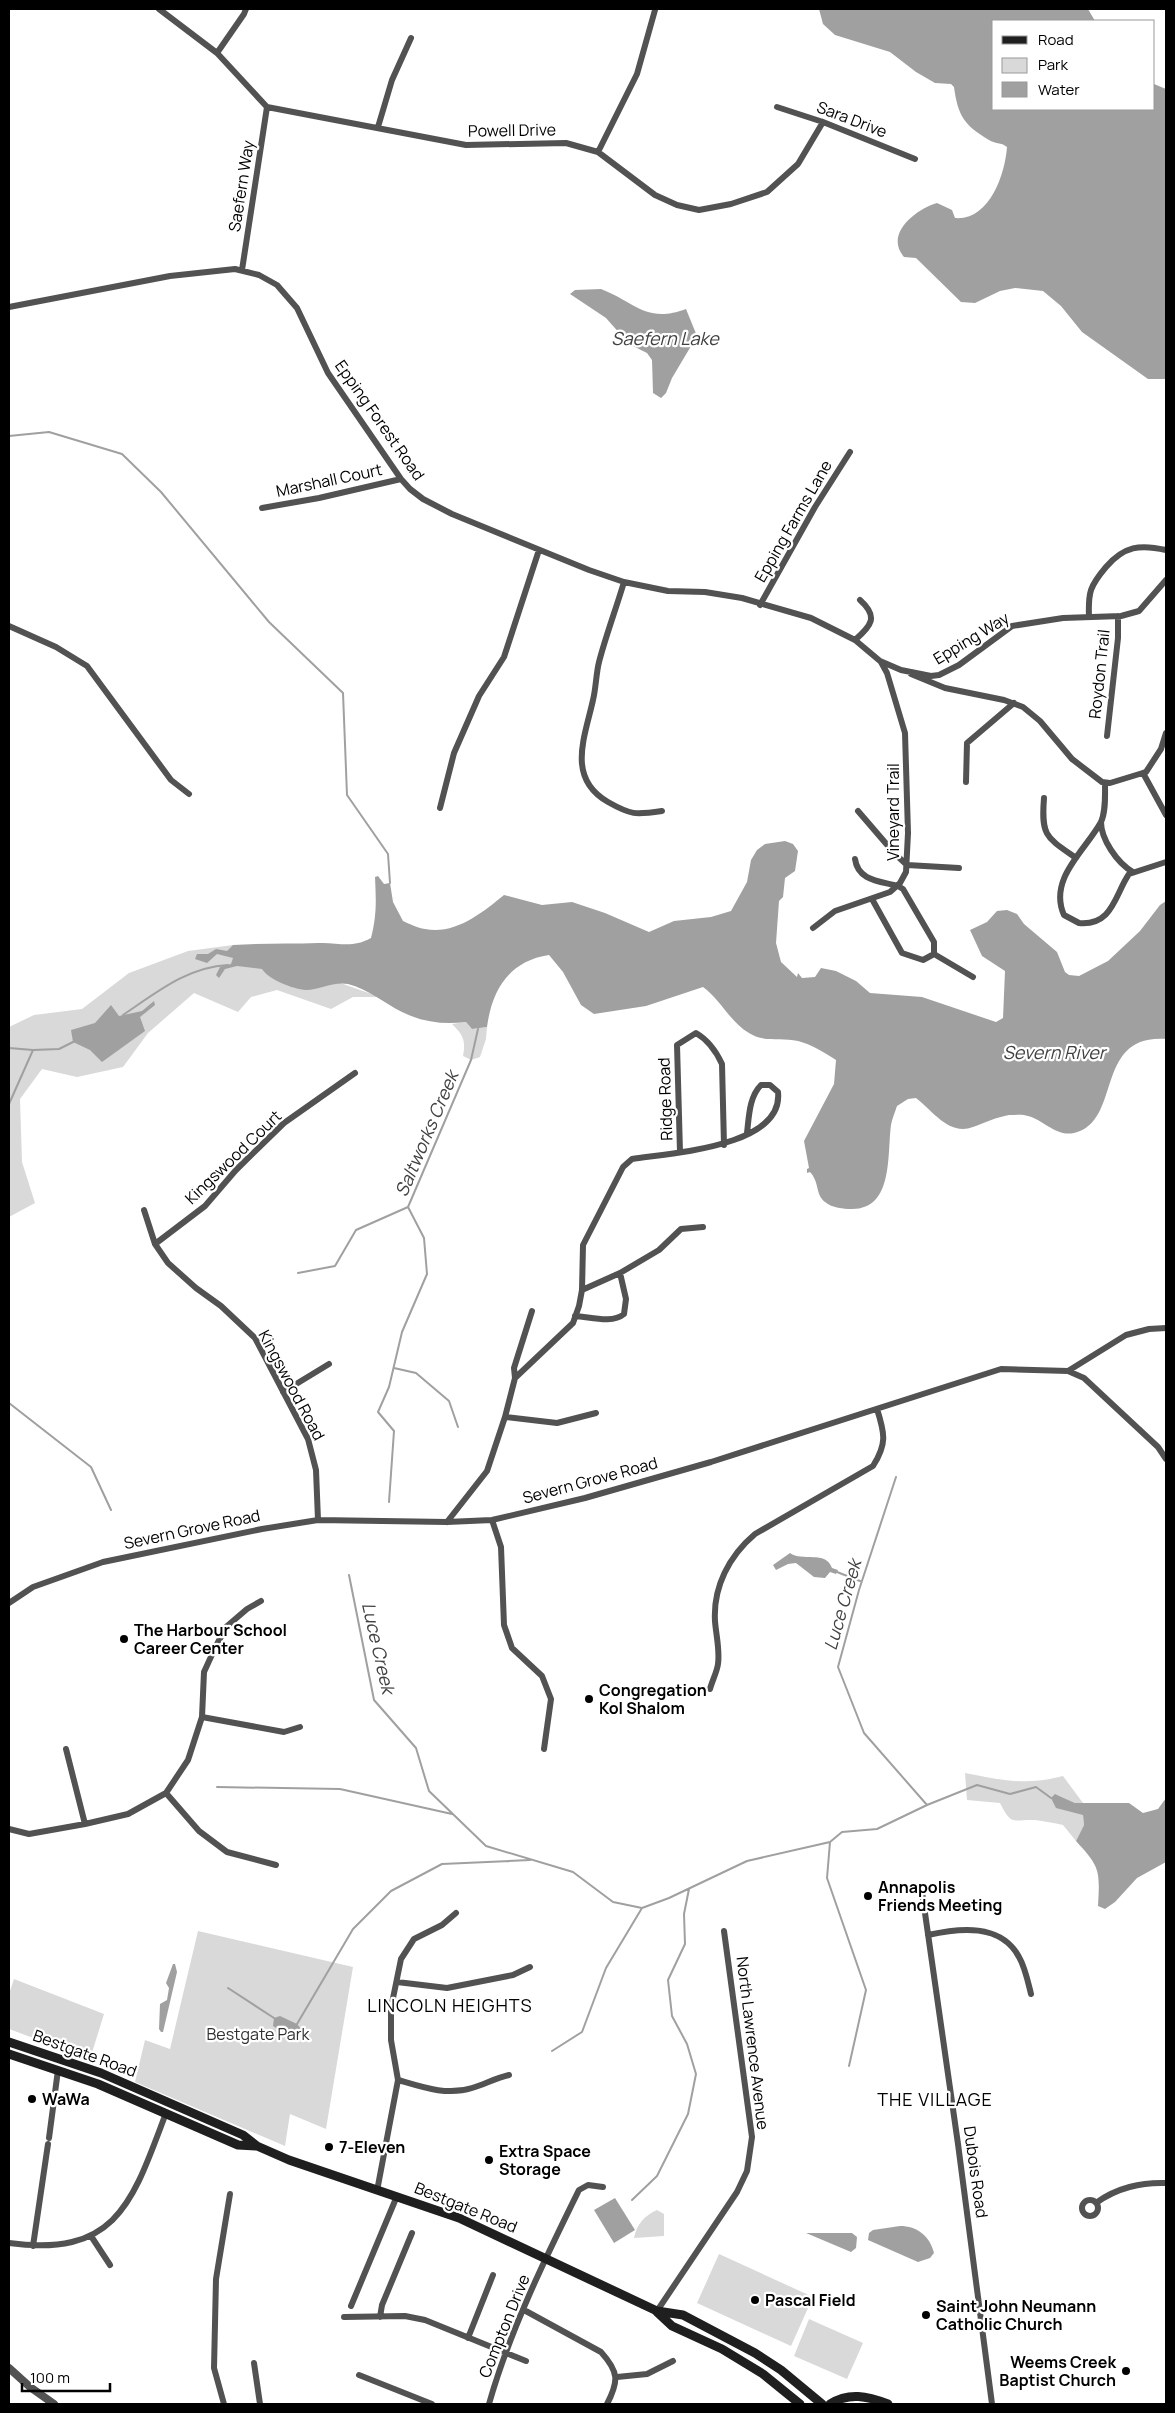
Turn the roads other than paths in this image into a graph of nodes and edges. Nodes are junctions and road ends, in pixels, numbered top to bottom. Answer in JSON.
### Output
{"nodes":[{"id":1,"x":159,"y":9,"type":"edge"},
{"id":2,"x":246,"y":9,"type":"edge"},
{"id":3,"x":655,"y":10,"type":"dead end"},
{"id":4,"x":411,"y":38,"type":"dead end"},
{"id":5,"x":217,"y":53,"type":"junction"},
{"id":6,"x":267,"y":107,"type":"junction"},
{"id":7,"x":777,"y":107,"type":"dead end"},
{"id":8,"x":823,"y":122,"type":"junction"},
{"id":9,"x":378,"y":128,"type":"junction"},
{"id":10,"x":598,"y":152,"type":"junction"},
{"id":11,"x":915,"y":159,"type":"dead end"},
{"id":12,"x":242,"y":270,"type":"junction"},
{"id":13,"x":9,"y":307,"type":"edge"},
{"id":14,"x":850,"y":452,"type":"dead end"},
{"id":15,"x":401,"y":479,"type":"junction"},
{"id":16,"x":262,"y":508,"type":"dead end"},
{"id":17,"x":539,"y":550,"type":"junction"},
{"id":18,"x":1166,"y":550,"type":"edge"},
{"id":19,"x":1166,"y":580,"type":"edge"},
{"id":20,"x":624,"y":582,"type":"junction"},
{"id":21,"x":860,"y":600,"type":"dead end"},
{"id":22,"x":760,"y":605,"type":"junction"},
{"id":23,"x":1118,"y":616,"type":"junction"},
{"id":24,"x":1090,"y":617,"type":"junction"},
{"id":25,"x":9,"y":626,"type":"edge"},
{"id":26,"x":855,"y":640,"type":"junction"},
{"id":27,"x":880,"y":661,"type":"junction"},
{"id":28,"x":901,"y":670,"type":"junction"},
{"id":29,"x":1014,"y":703,"type":"junction"},
{"id":30,"x":1166,"y":733,"type":"edge"},
{"id":31,"x":1107,"y":736,"type":"dead end"},
{"id":32,"x":1143,"y":773,"type":"junction"},
{"id":33,"x":966,"y":782,"type":"dead end"},
{"id":34,"x":1105,"y":783,"type":"junction"},
{"id":35,"x":189,"y":794,"type":"dead end"},
{"id":36,"x":1044,"y":798,"type":"dead end"},
{"id":37,"x":440,"y":808,"type":"dead end"},
{"id":38,"x":662,"y":811,"type":"dead end"},
{"id":39,"x":858,"y":811,"type":"dead end"},
{"id":40,"x":1166,"y":815,"type":"edge"},
{"id":41,"x":1100,"y":822,"type":"junction"},
{"id":42,"x":1076,"y":858,"type":"junction"},
{"id":43,"x":855,"y":859,"type":"dead end"},
{"id":44,"x":1166,"y":862,"type":"edge"},
{"id":45,"x":907,"y":865,"type":"junction"},
{"id":46,"x":959,"y":868,"type":"dead end"},
{"id":47,"x":1133,"y":872,"type":"junction"},
{"id":48,"x":898,"y":886,"type":"junction"},
{"id":49,"x":872,"y":899,"type":"junction"},
{"id":50,"x":813,"y":928,"type":"dead end"},
{"id":51,"x":934,"y":954,"type":"junction"},
{"id":52,"x":973,"y":977,"type":"dead end"},
{"id":53,"x":355,"y":1074,"type":"dead end"},
{"id":54,"x":747,"y":1133,"type":"junction"},
{"id":55,"x":724,"y":1145,"type":"junction"},
{"id":56,"x":680,"y":1152,"type":"junction"},
{"id":57,"x":144,"y":1210,"type":"dead end"},
{"id":58,"x":703,"y":1227,"type":"dead end"},
{"id":59,"x":155,"y":1244,"type":"junction"},
{"id":60,"x":620,"y":1273,"type":"junction"},
{"id":61,"x":582,"y":1290,"type":"junction"},
{"id":62,"x":532,"y":1311,"type":"dead end"},
{"id":63,"x":575,"y":1316,"type":"junction"},
{"id":64,"x":1166,"y":1328,"type":"edge"},
{"id":65,"x":329,"y":1364,"type":"dead end"},
{"id":66,"x":1068,"y":1371,"type":"junction"},
{"id":67,"x":515,"y":1378,"type":"junction"},
{"id":68,"x":283,"y":1392,"type":"junction"},
{"id":69,"x":877,"y":1409,"type":"junction"},
{"id":70,"x":596,"y":1413,"type":"dead end"},
{"id":71,"x":505,"y":1417,"type":"junction"},
{"id":72,"x":1166,"y":1459,"type":"edge"},
{"id":73,"x":318,"y":1520,"type":"junction"},
{"id":74,"x":492,"y":1520,"type":"junction"},
{"id":75,"x":447,"y":1522,"type":"junction"},
{"id":76,"x":261,"y":1601,"type":"dead end"},
{"id":77,"x":9,"y":1603,"type":"edge"},
{"id":78,"x":710,"y":1689,"type":"dead end"},
{"id":79,"x":202,"y":1717,"type":"junction"},
{"id":80,"x":300,"y":1727,"type":"dead end"},
{"id":81,"x":66,"y":1749,"type":"dead end"},
{"id":82,"x":544,"y":1749,"type":"dead end"},
{"id":83,"x":166,"y":1793,"type":"junction"},
{"id":84,"x":85,"y":1824,"type":"junction"},
{"id":85,"x":9,"y":1829,"type":"edge"},
{"id":86,"x":276,"y":1865,"type":"dead end"},
{"id":87,"x":921,"y":1885,"type":"dead end"},
{"id":88,"x":456,"y":1913,"type":"dead end"},
{"id":89,"x":724,"y":1931,"type":"dead end"},
{"id":90,"x":928,"y":1935,"type":"junction"},
{"id":91,"x":530,"y":1967,"type":"dead end"},
{"id":92,"x":397,"y":1982,"type":"junction"},
{"id":93,"x":1031,"y":1994,"type":"dead end"},
{"id":94,"x":9,"y":2042,"type":"edge"},
{"id":95,"x":9,"y":2054,"type":"edge"},
{"id":96,"x":58,"y":2070,"type":"junction"},
{"id":97,"x":509,"y":2075,"type":"dead end"},
{"id":98,"x":398,"y":2080,"type":"junction"},
{"id":99,"x":127,"y":2084,"type":"junction"},
{"id":100,"x":122,"y":2094,"type":"junction"},
{"id":101,"x":166,"y":2113,"type":"junction"},
{"id":102,"x":257,"y":2146,"type":"junction"},
{"id":103,"x":1166,"y":2183,"type":"edge"},
{"id":104,"x":603,"y":2187,"type":"dead end"},
{"id":105,"x":377,"y":2191,"type":"junction"},
{"id":106,"x":230,"y":2194,"type":"dead end"},
{"id":107,"x":397,"y":2196,"type":"junction"},
{"id":108,"x":1096,"y":2203,"type":"dead end"},
{"id":109,"x":412,"y":2233,"type":"dead end"},
{"id":110,"x":91,"y":2236,"type":"junction"},
{"id":111,"x":9,"y":2243,"type":"edge"},
{"id":112,"x":33,"y":2246,"type":"junction"},
{"id":113,"x":546,"y":2258,"type":"junction"},
{"id":114,"x":110,"y":2265,"type":"dead end"},
{"id":115,"x":493,"y":2275,"type":"dead end"},
{"id":116,"x":352,"y":2306,"type":"dead end"},
{"id":117,"x":524,"y":2310,"type":"junction"},
{"id":118,"x":657,"y":2311,"type":"junction"},
{"id":119,"x":344,"y":2317,"type":"dead end"},
{"id":120,"x":380,"y":2317,"type":"junction"},
{"id":121,"x":468,"y":2338,"type":"junction"},
{"id":122,"x":506,"y":2354,"type":"junction"},
{"id":123,"x":526,"y":2361,"type":"dead end"},
{"id":124,"x":673,"y":2361,"type":"dead end"},
{"id":125,"x":254,"y":2363,"type":"dead end"},
{"id":126,"x":9,"y":2368,"type":"edge"},
{"id":127,"x":360,"y":2375,"type":"dead end"},
{"id":128,"x":617,"y":2377,"type":"junction"},
{"id":129,"x":54,"y":2404,"type":"edge"},
{"id":130,"x":224,"y":2404,"type":"edge"},
{"id":131,"x":260,"y":2404,"type":"edge"},
{"id":132,"x":432,"y":2404,"type":"edge"},
{"id":133,"x":489,"y":2404,"type":"edge"},
{"id":134,"x":607,"y":2404,"type":"edge"},
{"id":135,"x":800,"y":2404,"type":"edge"},
{"id":136,"x":822,"y":2404,"type":"edge"},
{"id":137,"x":830,"y":2404,"type":"edge"},
{"id":138,"x":888,"y":2404,"type":"edge"},
{"id":139,"x":992,"y":2404,"type":"edge"}],
"edges":[{"from":1,"to":5,"type":"street"},
{"from":2,"to":5,"type":"street"},
{"from":3,"to":10,"type":"street"},
{"from":4,"to":9,"type":"street"},
{"from":5,"to":6,"type":"street"},
{"from":6,"to":9,"type":"street","name":"Powell Drive"},
{"from":6,"to":12,"type":"street","name":"Saefern Way"},
{"from":7,"to":8,"type":"street","name":"Sara Drive"},
{"from":8,"to":10,"type":"street","name":"Powell Drive"},
{"from":8,"to":11,"type":"street","name":"Sara Drive"},
{"from":9,"to":10,"type":"street","name":"Powell Drive"},
{"from":12,"to":13,"type":"street","name":"Epping Forest Road"},
{"from":12,"to":15,"type":"street","name":"Epping Forest Road"},
{"from":14,"to":22,"type":"street","name":"Epping Farms Lane"},
{"from":15,"to":16,"type":"street","name":"Marshall Court"},
{"from":15,"to":17,"type":"street","name":"Epping Forest Road"},
{"from":17,"to":20,"type":"street","name":"Epping Forest Road"},
{"from":17,"to":37,"type":"street"},
{"from":18,"to":24,"type":"street"},
{"from":19,"to":23,"type":"street","name":"Epping Way"},
{"from":20,"to":22,"type":"street","name":"Epping Forest Road"},
{"from":20,"to":38,"type":"street"},
{"from":21,"to":26,"type":"street"},
{"from":22,"to":26,"type":"street","name":"Epping Way"},
{"from":23,"to":24,"type":"street","name":"Epping Way"},
{"from":23,"to":31,"type":"street","name":"Roydon Trail"},
{"from":24,"to":28,"type":"street","name":"Epping Way"},
{"from":25,"to":35,"type":"street"},
{"from":26,"to":27,"type":"street","name":"Epping Way"},
{"from":27,"to":28,"type":"street","name":"Epping Way"},
{"from":27,"to":45,"type":"street","name":"Vineyard Trail"},
{"from":28,"to":29,"type":"street"},
{"from":29,"to":33,"type":"street"},
{"from":29,"to":34,"type":"street"},
{"from":30,"to":32,"type":"street"},
{"from":32,"to":34,"type":"street"},
{"from":32,"to":40,"type":"street"},
{"from":34,"to":41,"type":"street"},
{"from":36,"to":42,"type":"street"},
{"from":39,"to":45,"type":"street"},
{"from":41,"to":42,"type":"street"},
{"from":41,"to":47,"type":"street"},
{"from":42,"to":47,"type":"street"},
{"from":43,"to":48,"type":"street"},
{"from":44,"to":47,"type":"street"},
{"from":45,"to":46,"type":"street"},
{"from":45,"to":48,"type":"street","name":"Vineyard Trail"},
{"from":48,"to":49,"type":"street"},
{"from":48,"to":51,"type":"street"},
{"from":49,"to":50,"type":"street"},
{"from":49,"to":51,"type":"street"},
{"from":51,"to":52,"type":"street"},
{"from":53,"to":59,"type":"street","name":"Kingswood Court"},
{"from":54,"to":54,"type":"street"},
{"from":54,"to":55,"type":"street"},
{"from":55,"to":56,"type":"street"},
{"from":55,"to":56,"type":"street","name":"Ridge Road"},
{"from":56,"to":61,"type":"street"},
{"from":57,"to":59,"type":"street","name":"Kingswood Road"},
{"from":58,"to":60,"type":"street"},
{"from":59,"to":68,"type":"street","name":"Kingswood Road"},
{"from":60,"to":61,"type":"street"},
{"from":60,"to":63,"type":"street"},
{"from":61,"to":63,"type":"street"},
{"from":62,"to":67,"type":"street"},
{"from":63,"to":67,"type":"street"},
{"from":64,"to":66,"type":"street"},
{"from":65,"to":68,"type":"street"},
{"from":66,"to":69,"type":"street","name":"Severn Grove Road"},
{"from":66,"to":72,"type":"street"},
{"from":67,"to":71,"type":"street"},
{"from":68,"to":73,"type":"street","name":"Kingswood Road"},
{"from":69,"to":74,"type":"street","name":"Severn Grove Road"},
{"from":69,"to":78,"type":"street"},
{"from":70,"to":71,"type":"street"},
{"from":71,"to":75,"type":"street"},
{"from":73,"to":75,"type":"street","name":"Severn Grove Road"},
{"from":73,"to":77,"type":"street","name":"Severn Grove Road"},
{"from":74,"to":75,"type":"street","name":"Severn Grove Road"},
{"from":74,"to":82,"type":"street"},
{"from":76,"to":79,"type":"street"},
{"from":79,"to":80,"type":"street"},
{"from":79,"to":83,"type":"street"},
{"from":81,"to":84,"type":"street"},
{"from":83,"to":84,"type":"street"},
{"from":83,"to":86,"type":"street"},
{"from":84,"to":85,"type":"street"},
{"from":87,"to":90,"type":"street","name":"Dubois Road"},
{"from":88,"to":92,"type":"street"},
{"from":89,"to":118,"type":"street","name":"North Lawrence Avenue"},
{"from":90,"to":93,"type":"street"},
{"from":90,"to":139,"type":"street","name":"Dubois Road"},
{"from":91,"to":92,"type":"street"},
{"from":92,"to":98,"type":"street"},
{"from":94,"to":99,"type":"main road","name":"Bestgate Road"},
{"from":95,"to":96,"type":"main road","name":"Bestgate Road"},
{"from":96,"to":100,"type":"main road","name":"Bestgate Road"},
{"from":96,"to":112,"type":"street"},
{"from":97,"to":98,"type":"street"},
{"from":98,"to":105,"type":"street"},
{"from":99,"to":100,"type":"main road"},
{"from":99,"to":102,"type":"main road","name":"Bestgate Road"},
{"from":100,"to":101,"type":"main road","name":"Bestgate Road"},
{"from":101,"to":102,"type":"main road","name":"Bestgate Road"},
{"from":101,"to":110,"type":"street"},
{"from":102,"to":105,"type":"main road","name":"Bestgate Road"},
{"from":103,"to":108,"type":"street"},
{"from":104,"to":113,"type":"street","name":"Compton Drive"},
{"from":105,"to":107,"type":"main road","name":"Bestgate Road"},
{"from":106,"to":130,"type":"street"},
{"from":107,"to":113,"type":"main road","name":"Bestgate Road"},
{"from":107,"to":116,"type":"street"},
{"from":109,"to":120,"type":"street"},
{"from":110,"to":112,"type":"street"},
{"from":110,"to":114,"type":"street"},
{"from":111,"to":112,"type":"street"},
{"from":113,"to":117,"type":"street","name":"Compton Drive"},
{"from":113,"to":118,"type":"main road","name":"Bestgate Road"},
{"from":115,"to":121,"type":"street"},
{"from":117,"to":122,"type":"street","name":"Compton Drive"},
{"from":117,"to":128,"type":"street"},
{"from":118,"to":135,"type":"main road","name":"Bestgate Road"},
{"from":118,"to":136,"type":"main road","name":"Bestgate Road"},
{"from":119,"to":120,"type":"street"},
{"from":120,"to":121,"type":"street"},
{"from":121,"to":122,"type":"street"},
{"from":122,"to":123,"type":"street"},
{"from":122,"to":133,"type":"street","name":"Compton Drive"},
{"from":124,"to":128,"type":"street"},
{"from":125,"to":131,"type":"street"},
{"from":126,"to":129,"type":"street"},
{"from":127,"to":132,"type":"street"},
{"from":128,"to":134,"type":"street"},
{"from":137,"to":138,"type":"main road"}]}
